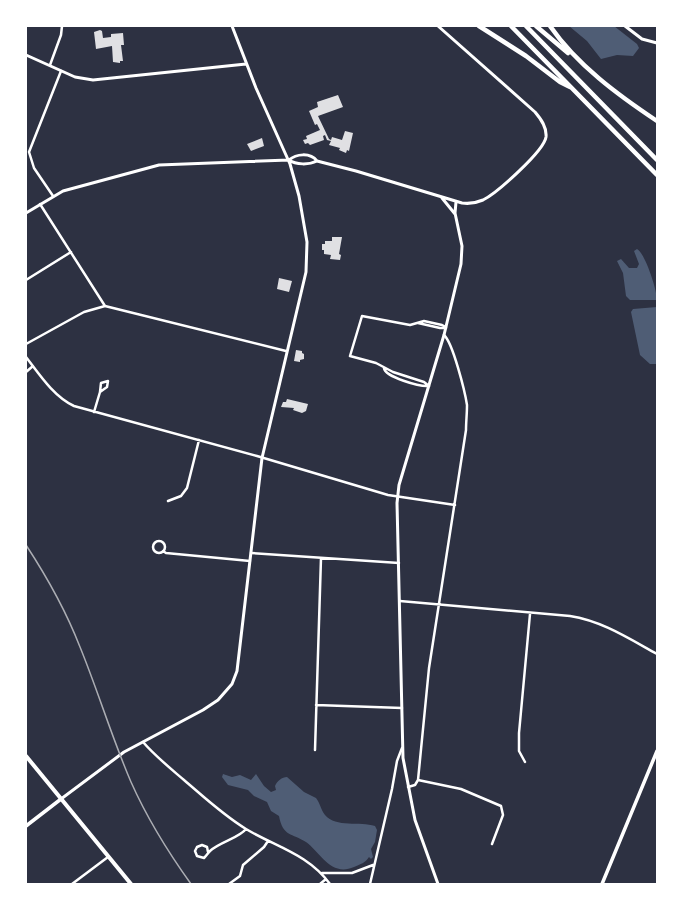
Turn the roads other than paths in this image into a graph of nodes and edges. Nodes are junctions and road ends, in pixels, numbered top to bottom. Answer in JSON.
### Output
{"nodes":[{"id":1,"x":62,"y":26,"type":"edge"},
{"id":2,"x":232,"y":26,"type":"edge"},
{"id":3,"x":438,"y":26,"type":"edge"},
{"id":4,"x":479,"y":26,"type":"edge"},
{"id":5,"x":511,"y":26,"type":"edge"},
{"id":6,"x":526,"y":26,"type":"edge"},
{"id":7,"x":536,"y":26,"type":"edge"},
{"id":8,"x":550,"y":26,"type":"edge"},
{"id":9,"x":625,"y":26,"type":"edge"},
{"id":10,"x":657,"y":43,"type":"edge"},
{"id":11,"x":26,"y":55,"type":"edge"},
{"id":12,"x":576,"y":58,"type":"junction"},
{"id":13,"x":246,"y":64,"type":"junction"},
{"id":14,"x":50,"y":65,"type":"junction"},
{"id":15,"x":61,"y":70,"type":"junction"},
{"id":16,"x":572,"y":88,"type":"junction"},
{"id":17,"x":657,"y":121,"type":"edge"},
{"id":18,"x":289,"y":160,"type":"junction"},
{"id":19,"x":317,"y":160,"type":"junction"},
{"id":20,"x":657,"y":160,"type":"edge"},
{"id":21,"x":656,"y":175,"type":"edge"},
{"id":22,"x":53,"y":196,"type":"junction"},
{"id":23,"x":442,"y":198,"type":"junction"},
{"id":24,"x":456,"y":202,"type":"junction"},
{"id":25,"x":40,"y":204,"type":"junction"},
{"id":26,"x":26,"y":213,"type":"edge"},
{"id":27,"x":456,"y":216,"type":"junction"},
{"id":28,"x":71,"y":252,"type":"junction"},
{"id":29,"x":26,"y":280,"type":"edge"},
{"id":30,"x":105,"y":306,"type":"junction"},
{"id":31,"x":446,"y":328,"type":"junction"},
{"id":32,"x":444,"y":335,"type":"junction"},
{"id":33,"x":26,"y":344,"type":"edge"},
{"id":34,"x":286,"y":351,"type":"junction"},
{"id":35,"x":26,"y":357,"type":"edge"},
{"id":36,"x":33,"y":366,"type":"junction"},
{"id":37,"x":384,"y":368,"type":"junction"},
{"id":38,"x":26,"y":372,"type":"edge"},
{"id":39,"x":429,"y":386,"type":"junction"},
{"id":40,"x":100,"y":392,"type":"junction"},
{"id":41,"x":94,"y":412,"type":"junction"},
{"id":42,"x":199,"y":440,"type":"junction"},
{"id":43,"x":262,"y":458,"type":"junction"},
{"id":44,"x":397,"y":497,"type":"junction"},
{"id":45,"x":168,"y":502,"type":"dead end"},
{"id":46,"x":455,"y":505,"type":"junction"},
{"id":47,"x":164,"y":551,"type":"junction"},
{"id":48,"x":251,"y":552,"type":"junction"},
{"id":49,"x":321,"y":558,"type":"junction"},
{"id":50,"x":250,"y":561,"type":"junction"},
{"id":51,"x":399,"y":563,"type":"junction"},
{"id":52,"x":400,"y":601,"type":"junction"},
{"id":53,"x":438,"y":604,"type":"junction"},
{"id":54,"x":530,"y":614,"type":"junction"},
{"id":55,"x":657,"y":654,"type":"edge"},
{"id":56,"x":316,"y":705,"type":"junction"},
{"id":57,"x":402,"y":708,"type":"junction"},
{"id":58,"x":143,"y":742,"type":"junction"},
{"id":59,"x":402,"y":748,"type":"junction"},
{"id":60,"x":315,"y":750,"type":"dead end"},
{"id":61,"x":657,"y":751,"type":"edge"},
{"id":62,"x":26,"y":756,"type":"edge"},
{"id":63,"x":525,"y":762,"type":"dead end"},
{"id":64,"x":418,"y":780,"type":"junction"},
{"id":65,"x":408,"y":786,"type":"junction"},
{"id":66,"x":61,"y":799,"type":"junction"},
{"id":67,"x":26,"y":826,"type":"edge"},
{"id":68,"x":246,"y":829,"type":"junction"},
{"id":69,"x":268,"y":841,"type":"junction"},
{"id":70,"x":492,"y":844,"type":"dead end"},
{"id":71,"x":208,"y":852,"type":"junction"},
{"id":72,"x":108,"y":856,"type":"junction"},
{"id":73,"x":374,"y":865,"type":"junction"},
{"id":74,"x":321,"y":873,"type":"junction"},
{"id":75,"x":326,"y":879,"type":"junction"},
{"id":76,"x":72,"y":884,"type":"edge"},
{"id":77,"x":131,"y":884,"type":"edge"},
{"id":78,"x":230,"y":884,"type":"edge"},
{"id":79,"x":320,"y":884,"type":"edge"},
{"id":80,"x":330,"y":884,"type":"edge"},
{"id":81,"x":370,"y":884,"type":"edge"},
{"id":82,"x":438,"y":884,"type":"edge"},
{"id":83,"x":602,"y":884,"type":"edge"}],
"edges":[{"from":1,"to":14,"type":"street"},
{"from":2,"to":13,"type":"street"},
{"from":3,"to":24,"type":"street"},
{"from":4,"to":16,"type":"highway"},
{"from":5,"to":16,"type":"highway"},
{"from":6,"to":20,"type":"highway"},
{"from":7,"to":12,"type":"highway"},
{"from":8,"to":12,"type":"highway"},
{"from":9,"to":10,"type":"street"},
{"from":11,"to":14,"type":"street"},
{"from":12,"to":17,"type":"highway"},
{"from":13,"to":15,"type":"street"},
{"from":13,"to":18,"type":"street"},
{"from":14,"to":15,"type":"street"},
{"from":15,"to":22,"type":"street"},
{"from":16,"to":21,"type":"highway"},
{"from":18,"to":19,"type":"street"},
{"from":18,"to":19,"type":"street"},
{"from":18,"to":22,"type":"street"},
{"from":18,"to":34,"type":"street"},
{"from":19,"to":23,"type":"street"},
{"from":22,"to":25,"type":"street"},
{"from":23,"to":24,"type":"street"},
{"from":23,"to":27,"type":"street"},
{"from":24,"to":27,"type":"street"},
{"from":25,"to":26,"type":"street"},
{"from":25,"to":28,"type":"street"},
{"from":27,"to":31,"type":"street"},
{"from":28,"to":29,"type":"street"},
{"from":28,"to":30,"type":"street"},
{"from":30,"to":33,"type":"street"},
{"from":30,"to":34,"type":"street"},
{"from":31,"to":32,"type":"street"},
{"from":31,"to":37,"type":"street"},
{"from":32,"to":39,"type":"street"},
{"from":32,"to":46,"type":"street"},
{"from":34,"to":43,"type":"street"},
{"from":35,"to":36,"type":"street"},
{"from":36,"to":38,"type":"street"},
{"from":36,"to":41,"type":"street"},
{"from":37,"to":39,"type":"street"},
{"from":37,"to":39,"type":"street"},
{"from":39,"to":44,"type":"street"},
{"from":40,"to":40,"type":"street"},
{"from":40,"to":41,"type":"street"},
{"from":41,"to":42,"type":"street"},
{"from":42,"to":43,"type":"street"},
{"from":42,"to":45,"type":"street"},
{"from":43,"to":44,"type":"street"},
{"from":43,"to":48,"type":"street"},
{"from":44,"to":46,"type":"street"},
{"from":44,"to":51,"type":"street"},
{"from":46,"to":53,"type":"street"},
{"from":47,"to":47,"type":"street"},
{"from":47,"to":50,"type":"street"},
{"from":48,"to":49,"type":"street"},
{"from":48,"to":50,"type":"street"},
{"from":49,"to":51,"type":"street"},
{"from":49,"to":56,"type":"street"},
{"from":50,"to":58,"type":"street"},
{"from":51,"to":52,"type":"street"},
{"from":52,"to":53,"type":"street"},
{"from":52,"to":57,"type":"street"},
{"from":53,"to":54,"type":"street"},
{"from":53,"to":64,"type":"street"},
{"from":54,"to":55,"type":"street"},
{"from":54,"to":63,"type":"street"},
{"from":56,"to":57,"type":"street"},
{"from":56,"to":60,"type":"street"},
{"from":57,"to":59,"type":"street"},
{"from":58,"to":66,"type":"street"},
{"from":58,"to":68,"type":"street"},
{"from":59,"to":65,"type":"street"},
{"from":59,"to":73,"type":"street"},
{"from":61,"to":83,"type":"main road"},
{"from":62,"to":66,"type":"main road"},
{"from":64,"to":65,"type":"street"},
{"from":64,"to":70,"type":"street"},
{"from":65,"to":82,"type":"street"},
{"from":66,"to":67,"type":"main road"},
{"from":66,"to":72,"type":"main road"},
{"from":68,"to":69,"type":"street"},
{"from":68,"to":71,"type":"street"},
{"from":69,"to":74,"type":"street"},
{"from":69,"to":78,"type":"street"},
{"from":71,"to":71,"type":"street"},
{"from":72,"to":76,"type":"street"},
{"from":72,"to":77,"type":"main road"},
{"from":73,"to":74,"type":"street"},
{"from":73,"to":81,"type":"street"},
{"from":74,"to":75,"type":"street"},
{"from":75,"to":79,"type":"street"},
{"from":75,"to":80,"type":"street"}]}
